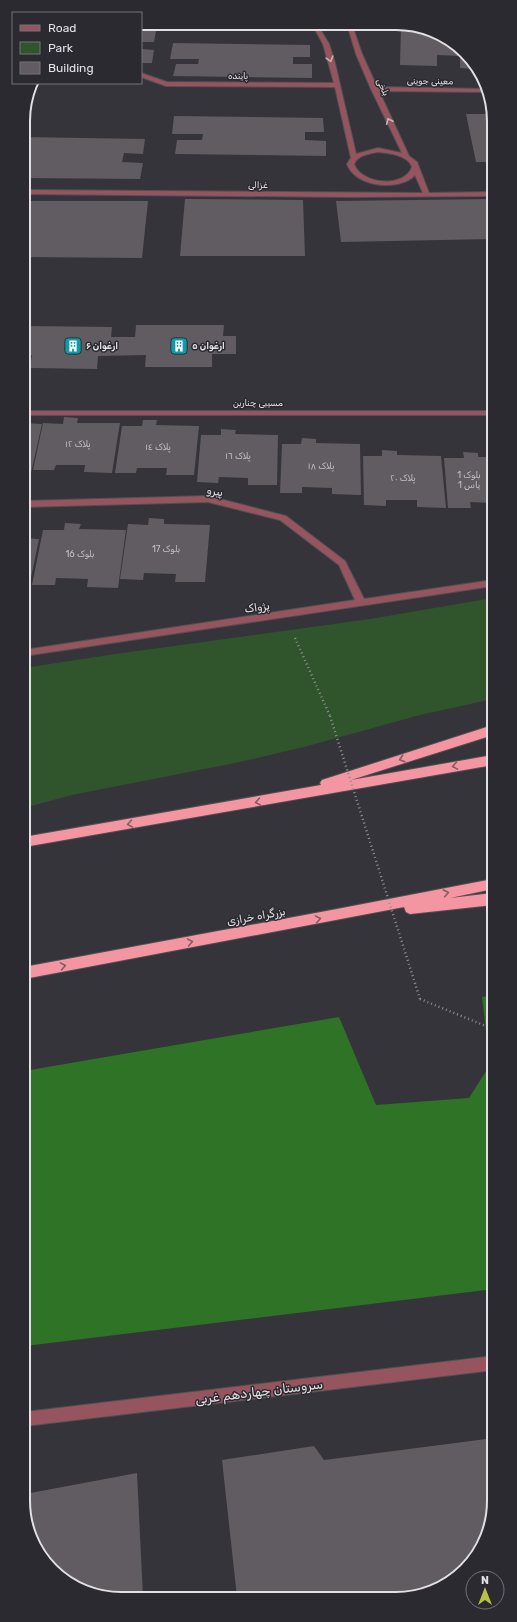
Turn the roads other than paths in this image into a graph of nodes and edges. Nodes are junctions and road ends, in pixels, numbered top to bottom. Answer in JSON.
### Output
{"nodes":[{"id":1,"x":318,"y":30,"type":"edge"},
{"id":2,"x":351,"y":30,"type":"edge"},
{"id":3,"x":142,"y":76,"type":"edge"},
{"id":4,"x":336,"y":85,"type":"junction"},
{"id":5,"x":374,"y":89,"type":"junction"},
{"id":6,"x":482,"y":91,"type":"edge"},
{"id":7,"x":406,"y":156,"type":"junction"},
{"id":8,"x":354,"y":158,"type":"junction"},
{"id":9,"x":415,"y":168,"type":"junction"},
{"id":10,"x":363,"y":186,"type":"junction"},
{"id":11,"x":30,"y":192,"type":"edge"},
{"id":12,"x":487,"y":194,"type":"edge"},
{"id":13,"x":427,"y":195,"type":"junction"},
{"id":14,"x":30,"y":413,"type":"edge"},
{"id":15,"x":487,"y":413,"type":"edge"},
{"id":16,"x":30,"y":504,"type":"edge"},
{"id":17,"x":487,"y":584,"type":"edge"},
{"id":18,"x":361,"y":603,"type":"junction"},
{"id":19,"x":30,"y":652,"type":"edge"},
{"id":20,"x":487,"y":732,"type":"edge"},
{"id":21,"x":487,"y":761,"type":"edge"},
{"id":22,"x":280,"y":798,"type":"junction"},
{"id":23,"x":30,"y":841,"type":"edge"},
{"id":24,"x":487,"y":885,"type":"edge"},
{"id":25,"x":487,"y":900,"type":"edge"},
{"id":26,"x":337,"y":915,"type":"junction"},
{"id":27,"x":30,"y":972,"type":"edge"},
{"id":28,"x":487,"y":1364,"type":"edge"},
{"id":29,"x":30,"y":1418,"type":"edge"}],
"edges":[{"from":1,"to":4,"type":"street","one_way":true},
{"from":2,"to":5,"type":"street","name":"بلخی"},
{"from":3,"to":4,"type":"street","name":"پاینده"},
{"from":4,"to":8,"type":"street"},
{"from":5,"to":6,"type":"street","name":"معینی جوینی"},
{"from":7,"to":5,"type":"street","name":"بلخی","one_way":true},
{"from":7,"to":8,"type":"street"},
{"from":7,"to":9,"type":"street","name":"بلخی"},
{"from":8,"to":10,"type":"street"},
{"from":9,"to":10,"type":"street"},
{"from":9,"to":13,"type":"street"},
{"from":10,"to":11,"type":"street","name":"غزالی"},
{"from":10,"to":13,"type":"street","name":"غزالی"},
{"from":12,"to":13,"type":"street","name":"غزالی"},
{"from":14,"to":15,"type":"street","name":"مسیبی چناربن"},
{"from":16,"to":18,"type":"street","name":"پیرو"},
{"from":17,"to":18,"type":"street","name":"پژواک"},
{"from":18,"to":19,"type":"street","name":"پژواک"},
{"from":20,"to":22,"type":"highway","one_way":true},
{"from":21,"to":22,"type":"highway","one_way":true},
{"from":22,"to":23,"type":"highway","one_way":true},
{"from":26,"to":24,"type":"highway","name":"بزرگراه خرازی","one_way":true},
{"from":25,"to":26,"type":"highway"},
{"from":27,"to":26,"type":"highway","name":"بزرگراه خرازی","one_way":true},
{"from":28,"to":29,"type":"street","name":"سروستان چهاردهم غربی"}]}
